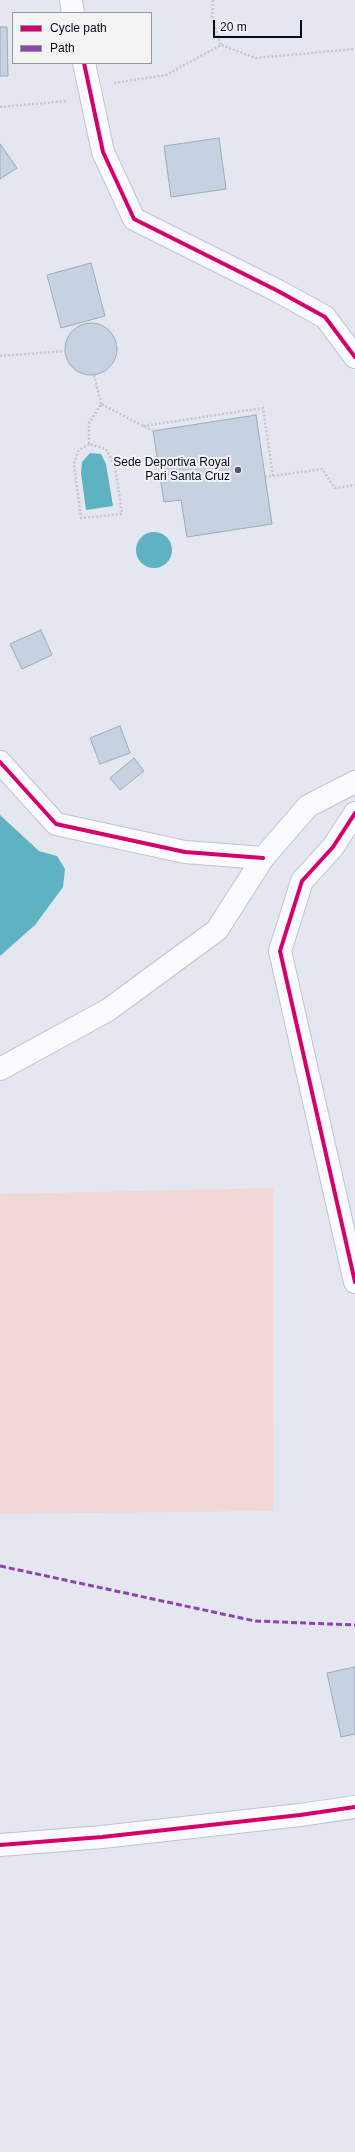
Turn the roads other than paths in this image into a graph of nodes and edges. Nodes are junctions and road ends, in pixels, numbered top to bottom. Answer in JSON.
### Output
{"nodes":[{"id":1,"x":71,"y":0,"type":"edge"},
{"id":2,"x":73,"y":12,"type":"edge"},
{"id":3,"x":84,"y":64,"type":"edge"},
{"id":4,"x":355,"y":357,"type":"edge"},
{"id":5,"x":0,"y":762,"type":"edge"},
{"id":6,"x":355,"y":782,"type":"edge"},
{"id":7,"x":355,"y":813,"type":"edge"},
{"id":8,"x":263,"y":858,"type":"junction"},
{"id":9,"x":0,"y":1069,"type":"edge"},
{"id":10,"x":355,"y":1282,"type":"edge"},
{"id":11,"x":355,"y":1806,"type":"edge"},
{"id":12,"x":0,"y":1846,"type":"edge"}],
"edges":[{"from":1,"to":2,"type":"street"},
{"from":3,"to":4,"type":"street"},
{"from":5,"to":8,"type":"street"},
{"from":6,"to":8,"type":"street"},
{"from":7,"to":10,"type":"street"},
{"from":8,"to":9,"type":"street"},
{"from":11,"to":12,"type":"street"}]}
